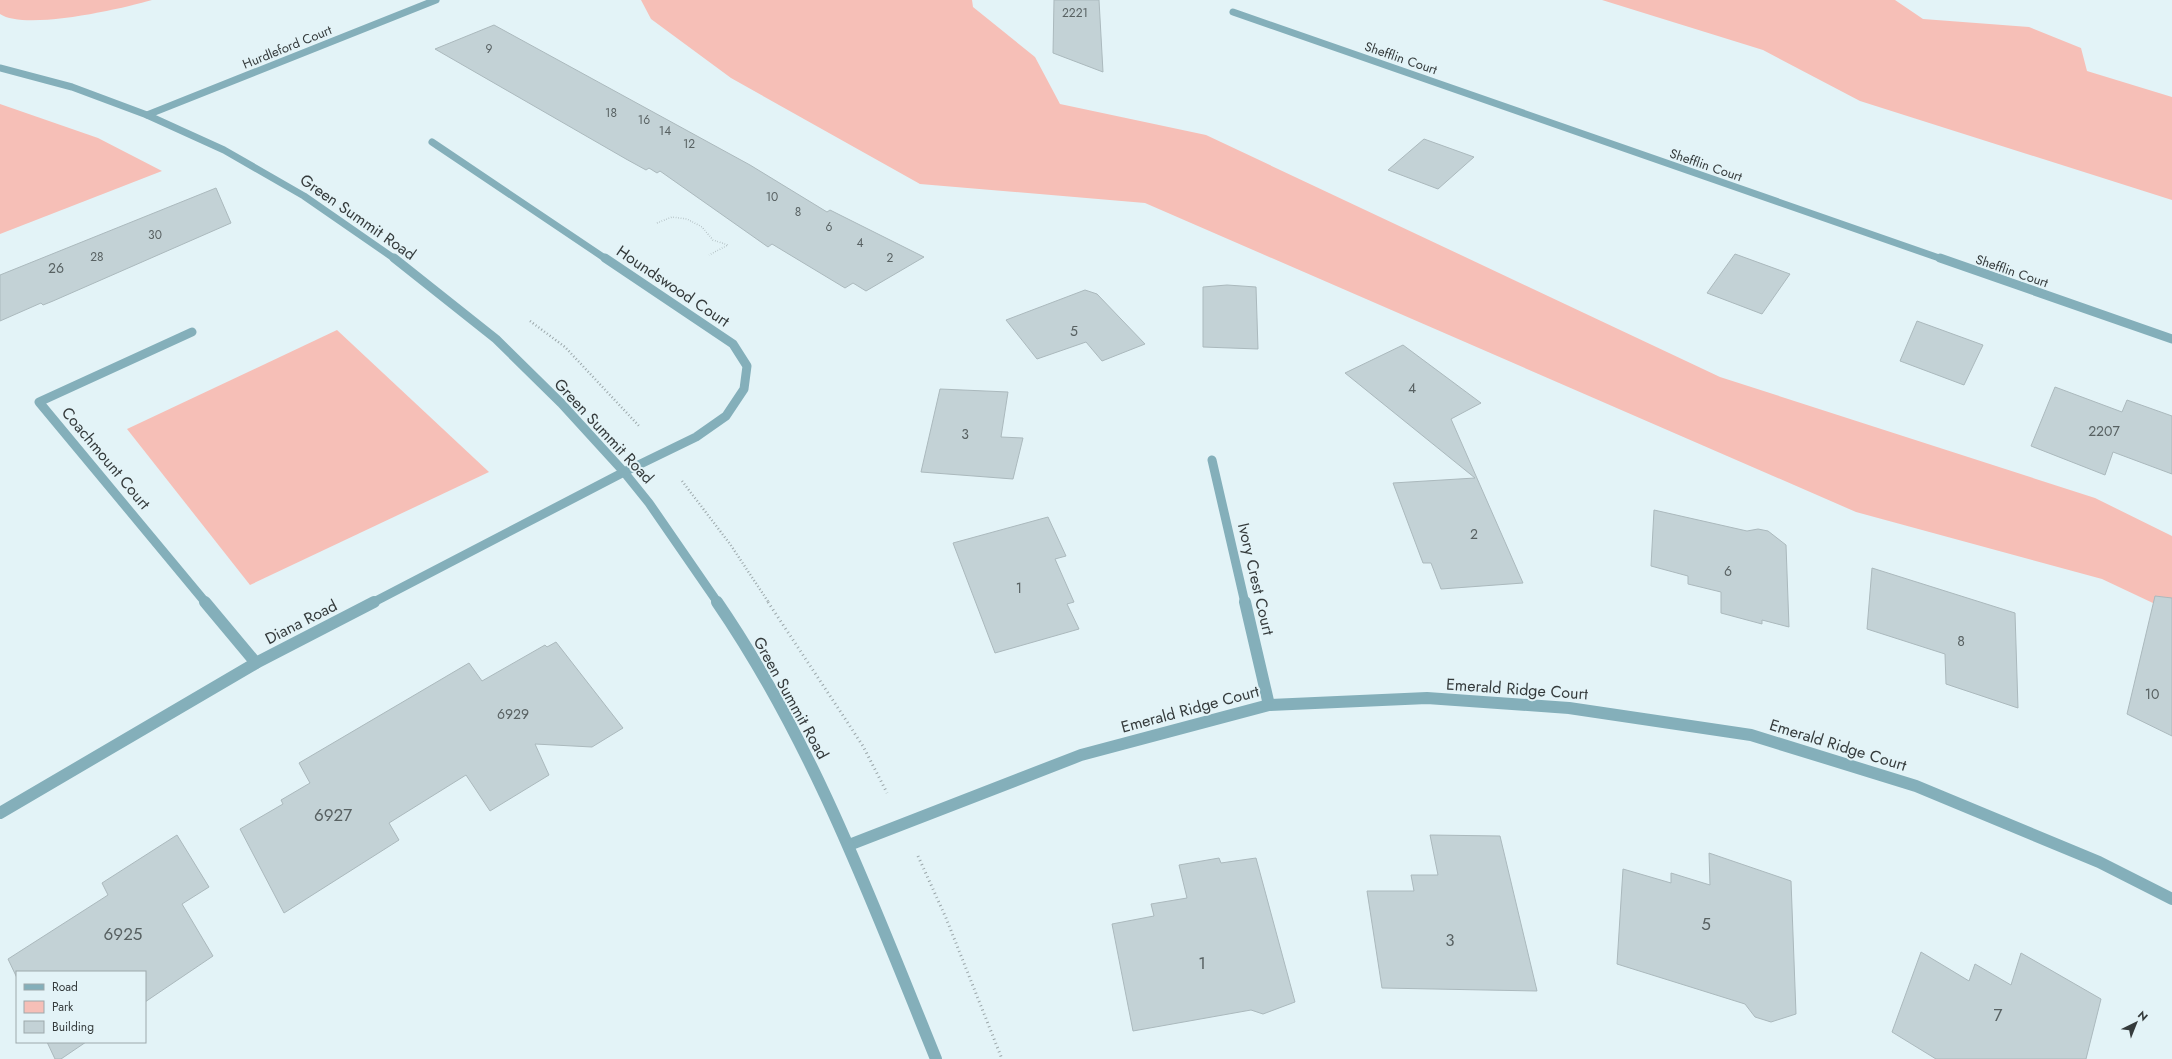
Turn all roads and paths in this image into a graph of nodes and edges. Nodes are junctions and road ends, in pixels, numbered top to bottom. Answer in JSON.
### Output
{"nodes":[{"id":1,"x":436,"y":0,"type":"edge"},
{"id":2,"x":1233,"y":12,"type":"dead end"},
{"id":3,"x":0,"y":68,"type":"edge"},
{"id":4,"x":147,"y":116,"type":"junction"},
{"id":5,"x":432,"y":142,"type":"dead end"},
{"id":6,"x":657,"y":223,"type":"dead end"},
{"id":7,"x":709,"y":255,"type":"dead end"},
{"id":8,"x":192,"y":332,"type":"dead end"},
{"id":9,"x":2172,"y":340,"type":"edge"},
{"id":10,"x":1212,"y":460,"type":"dead end"},
{"id":11,"x":624,"y":472,"type":"junction"},
{"id":12,"x":256,"y":664,"type":"junction"},
{"id":13,"x":1269,"y":705,"type":"junction"},
{"id":14,"x":0,"y":813,"type":"edge"},
{"id":15,"x":849,"y":845,"type":"junction"},
{"id":16,"x":2172,"y":899,"type":"edge"},
{"id":17,"x":936,"y":1059,"type":"edge"}],
"edges":[{"from":1,"to":4,"type":"street","name":"Hurdleford Court"},
{"from":2,"to":9,"type":"street","name":"Shefflin Court"},
{"from":3,"to":4,"type":"street","name":"Green Summit Road"},
{"from":4,"to":11,"type":"street","name":"Green Summit Road"},
{"from":5,"to":11,"type":"street","name":"Houndswood Court"},
{"from":6,"to":7,"type":"path"},
{"from":8,"to":12,"type":"street","name":"Coachmount Court"},
{"from":10,"to":13,"type":"street","name":"Ivory Crest Court"},
{"from":11,"to":12,"type":"street","name":"Diana Road"},
{"from":11,"to":15,"type":"street","name":"Green Summit Road"},
{"from":12,"to":14,"type":"street","name":"Diana Road"},
{"from":13,"to":15,"type":"street","name":"Emerald Ridge Court"},
{"from":13,"to":16,"type":"street","name":"Emerald Ridge Court"},
{"from":15,"to":17,"type":"street","name":"Green Summit Road"}]}
